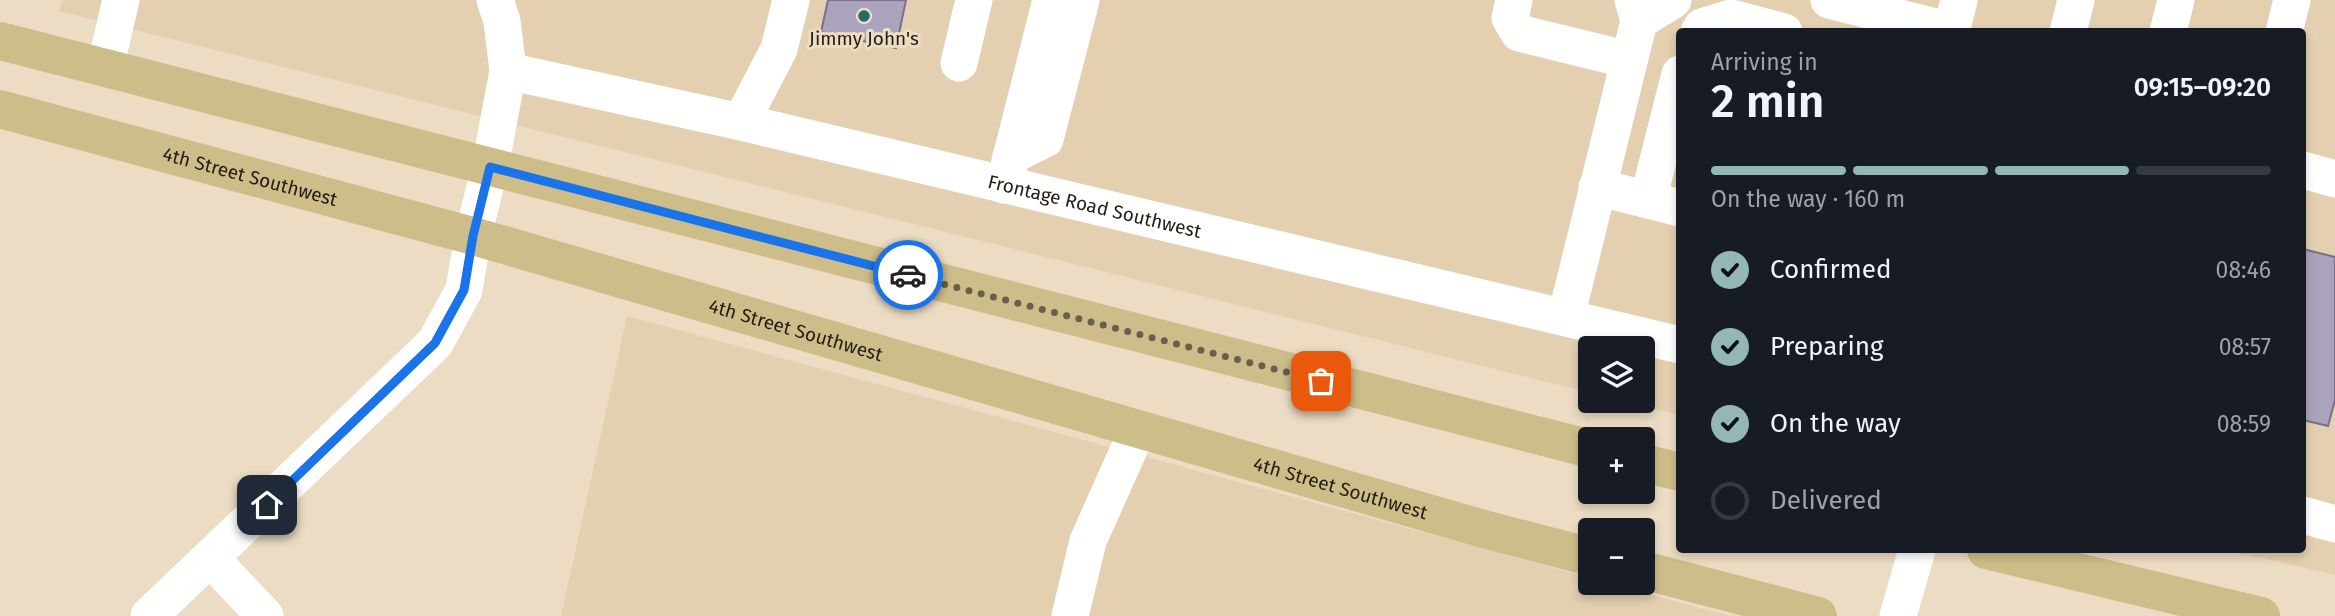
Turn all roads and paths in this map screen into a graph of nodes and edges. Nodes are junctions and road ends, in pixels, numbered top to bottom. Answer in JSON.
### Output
{"nodes":[{"id":1,"x":121,"y":0,"type":"edge"},
{"id":2,"x":495,"y":0,"type":"edge"},
{"id":3,"x":974,"y":0,"type":"edge"},
{"id":4,"x":1051,"y":0,"type":"edge"},
{"id":5,"x":1081,"y":0,"type":"edge"},
{"id":6,"x":1514,"y":0,"type":"edge"},
{"id":7,"x":1674,"y":0,"type":"edge"},
{"id":8,"x":1829,"y":0,"type":"edge"},
{"id":9,"x":1959,"y":0,"type":"edge"},
{"id":10,"x":2076,"y":0,"type":"edge"},
{"id":11,"x":2176,"y":0,"type":"edge"},
{"id":12,"x":2292,"y":0,"type":"edge"},
{"id":13,"x":792,"y":2,"type":"edge"},
{"id":14,"x":1636,"y":10,"type":"edge"},
{"id":15,"x":1701,"y":28,"type":"edge"},
{"id":16,"x":1769,"y":28,"type":"edge"},
{"id":17,"x":1939,"y":28,"type":"edge"},
{"id":18,"x":1952,"y":28,"type":"edge"},
{"id":19,"x":2069,"y":28,"type":"edge"},
{"id":20,"x":2169,"y":28,"type":"edge"},
{"id":21,"x":2285,"y":28,"type":"edge"},
{"id":22,"x":0,"y":41,"type":"edge"},
{"id":23,"x":1629,"y":60,"type":"junction"},
{"id":24,"x":959,"y":63,"type":"dead end"},
{"id":25,"x":105,"y":68,"type":"junction"},
{"id":26,"x":508,"y":71,"type":"junction"},
{"id":27,"x":1676,"y":106,"type":"edge"},
{"id":28,"x":0,"y":109,"type":"edge"},
{"id":29,"x":741,"y":122,"type":"junction"},
{"id":30,"x":490,"y":167,"type":"junction"},
{"id":31,"x":1008,"y":170,"type":"junction"},
{"id":32,"x":2306,"y":171,"type":"edge"},
{"id":33,"x":2335,"y":178,"type":"edge"},
{"id":34,"x":1597,"y":187,"type":"junction"},
{"id":35,"x":1664,"y":204,"type":"edge"},
{"id":36,"x":473,"y":236,"type":"junction"},
{"id":37,"x":1566,"y":317,"type":"junction"},
{"id":38,"x":1676,"y":344,"type":"edge"},
{"id":39,"x":1138,"y":429,"type":"junction"},
{"id":40,"x":1578,"y":446,"type":"edge"},
{"id":41,"x":1655,"y":466,"type":"edge"},
{"id":42,"x":1676,"y":471,"type":"edge"},
{"id":43,"x":1916,"y":553,"type":"edge"},
{"id":44,"x":1998,"y":553,"type":"edge"},
{"id":45,"x":1578,"y":554,"type":"edge"},
{"id":46,"x":211,"y":559,"type":"junction"},
{"id":47,"x":1655,"y":573,"type":"edge"},
{"id":48,"x":149,"y":616,"type":"edge"},
{"id":49,"x":265,"y":616,"type":"edge"},
{"id":50,"x":1070,"y":616,"type":"edge"},
{"id":51,"x":1818,"y":616,"type":"edge"},
{"id":52,"x":1898,"y":616,"type":"edge"},
{"id":53,"x":2260,"y":616,"type":"edge"}],
"edges":[{"from":1,"to":25,"type":"street"},
{"from":2,"to":26,"type":"street"},
{"from":3,"to":24,"type":"street"},
{"from":4,"to":31,"type":"street"},
{"from":5,"to":31,"type":"street"},
{"from":6,"to":23,"type":"street"},
{"from":7,"to":14,"type":"street"},
{"from":8,"to":17,"type":"street"},
{"from":9,"to":18,"type":"street"},
{"from":10,"to":19,"type":"street"},
{"from":11,"to":20,"type":"street"},
{"from":12,"to":21,"type":"street"},
{"from":13,"to":29,"type":"street"},
{"from":14,"to":23,"type":"street"},
{"from":15,"to":16,"type":"street"},
{"from":22,"to":25,"type":"main road"},
{"from":23,"to":34,"type":"street"},
{"from":25,"to":30,"type":"main road"},
{"from":26,"to":29,"type":"street","name":"Frontage Road Southwest"},
{"from":26,"to":30,"type":"street"},
{"from":27,"to":35,"type":"street"},
{"from":28,"to":36,"type":"main road","name":"4th Street Southwest"},
{"from":29,"to":31,"type":"street","name":"Frontage Road Southwest"},
{"from":30,"to":36,"type":"street"},
{"from":30,"to":40,"type":"main road"},
{"from":31,"to":37,"type":"street","name":"Frontage Road Southwest"},
{"from":32,"to":33,"type":"street"},
{"from":34,"to":35,"type":"street"},
{"from":34,"to":37,"type":"street"},
{"from":36,"to":39,"type":"main road","name":"4th Street Southwest"},
{"from":36,"to":46,"type":"street"},
{"from":37,"to":38,"type":"street","name":"Frontage Road Southwest"},
{"from":39,"to":45,"type":"main road","name":"4th Street Southwest"},
{"from":39,"to":50,"type":"street"},
{"from":41,"to":42,"type":"main road"},
{"from":43,"to":52,"type":"street"},
{"from":44,"to":53,"type":"main road"},
{"from":46,"to":48,"type":"street"},
{"from":46,"to":49,"type":"street"},
{"from":47,"to":51,"type":"main road"}]}
